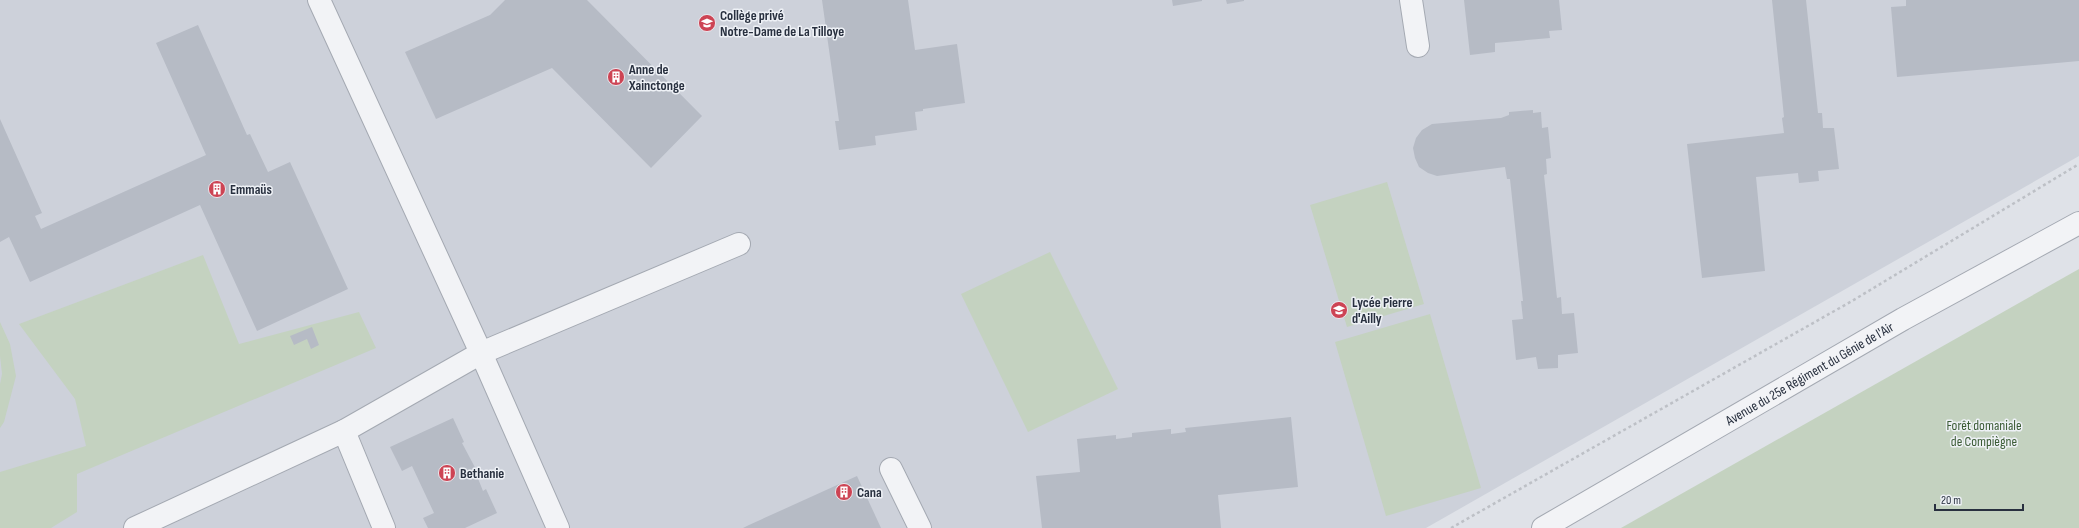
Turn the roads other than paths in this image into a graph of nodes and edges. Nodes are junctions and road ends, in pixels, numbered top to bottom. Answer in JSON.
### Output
{"nodes":[{"id":1,"x":319,"y":0,"type":"edge"},
{"id":2,"x":1411,"y":0,"type":"edge"},
{"id":3,"x":1418,"y":46,"type":"dead end"},
{"id":4,"x":2079,"y":223,"type":"edge"},
{"id":5,"x":739,"y":244,"type":"dead end"},
{"id":6,"x":481,"y":353,"type":"junction"},
{"id":7,"x":344,"y":432,"type":"junction"},
{"id":8,"x":891,"y":469,"type":"dead end"},
{"id":9,"x":135,"y":528,"type":"edge"},
{"id":10,"x":384,"y":528,"type":"edge"},
{"id":11,"x":558,"y":528,"type":"edge"},
{"id":12,"x":920,"y":528,"type":"edge"},
{"id":13,"x":1543,"y":528,"type":"edge"}],
"edges":[{"from":1,"to":6,"type":"street"},
{"from":2,"to":3,"type":"street"},
{"from":4,"to":13,"type":"street","name":"Avenue du 25e Régiment du Génie de l'Air"},
{"from":5,"to":6,"type":"street"},
{"from":6,"to":7,"type":"street"},
{"from":6,"to":11,"type":"street"},
{"from":7,"to":9,"type":"street"},
{"from":7,"to":10,"type":"street"},
{"from":8,"to":12,"type":"street"}]}
